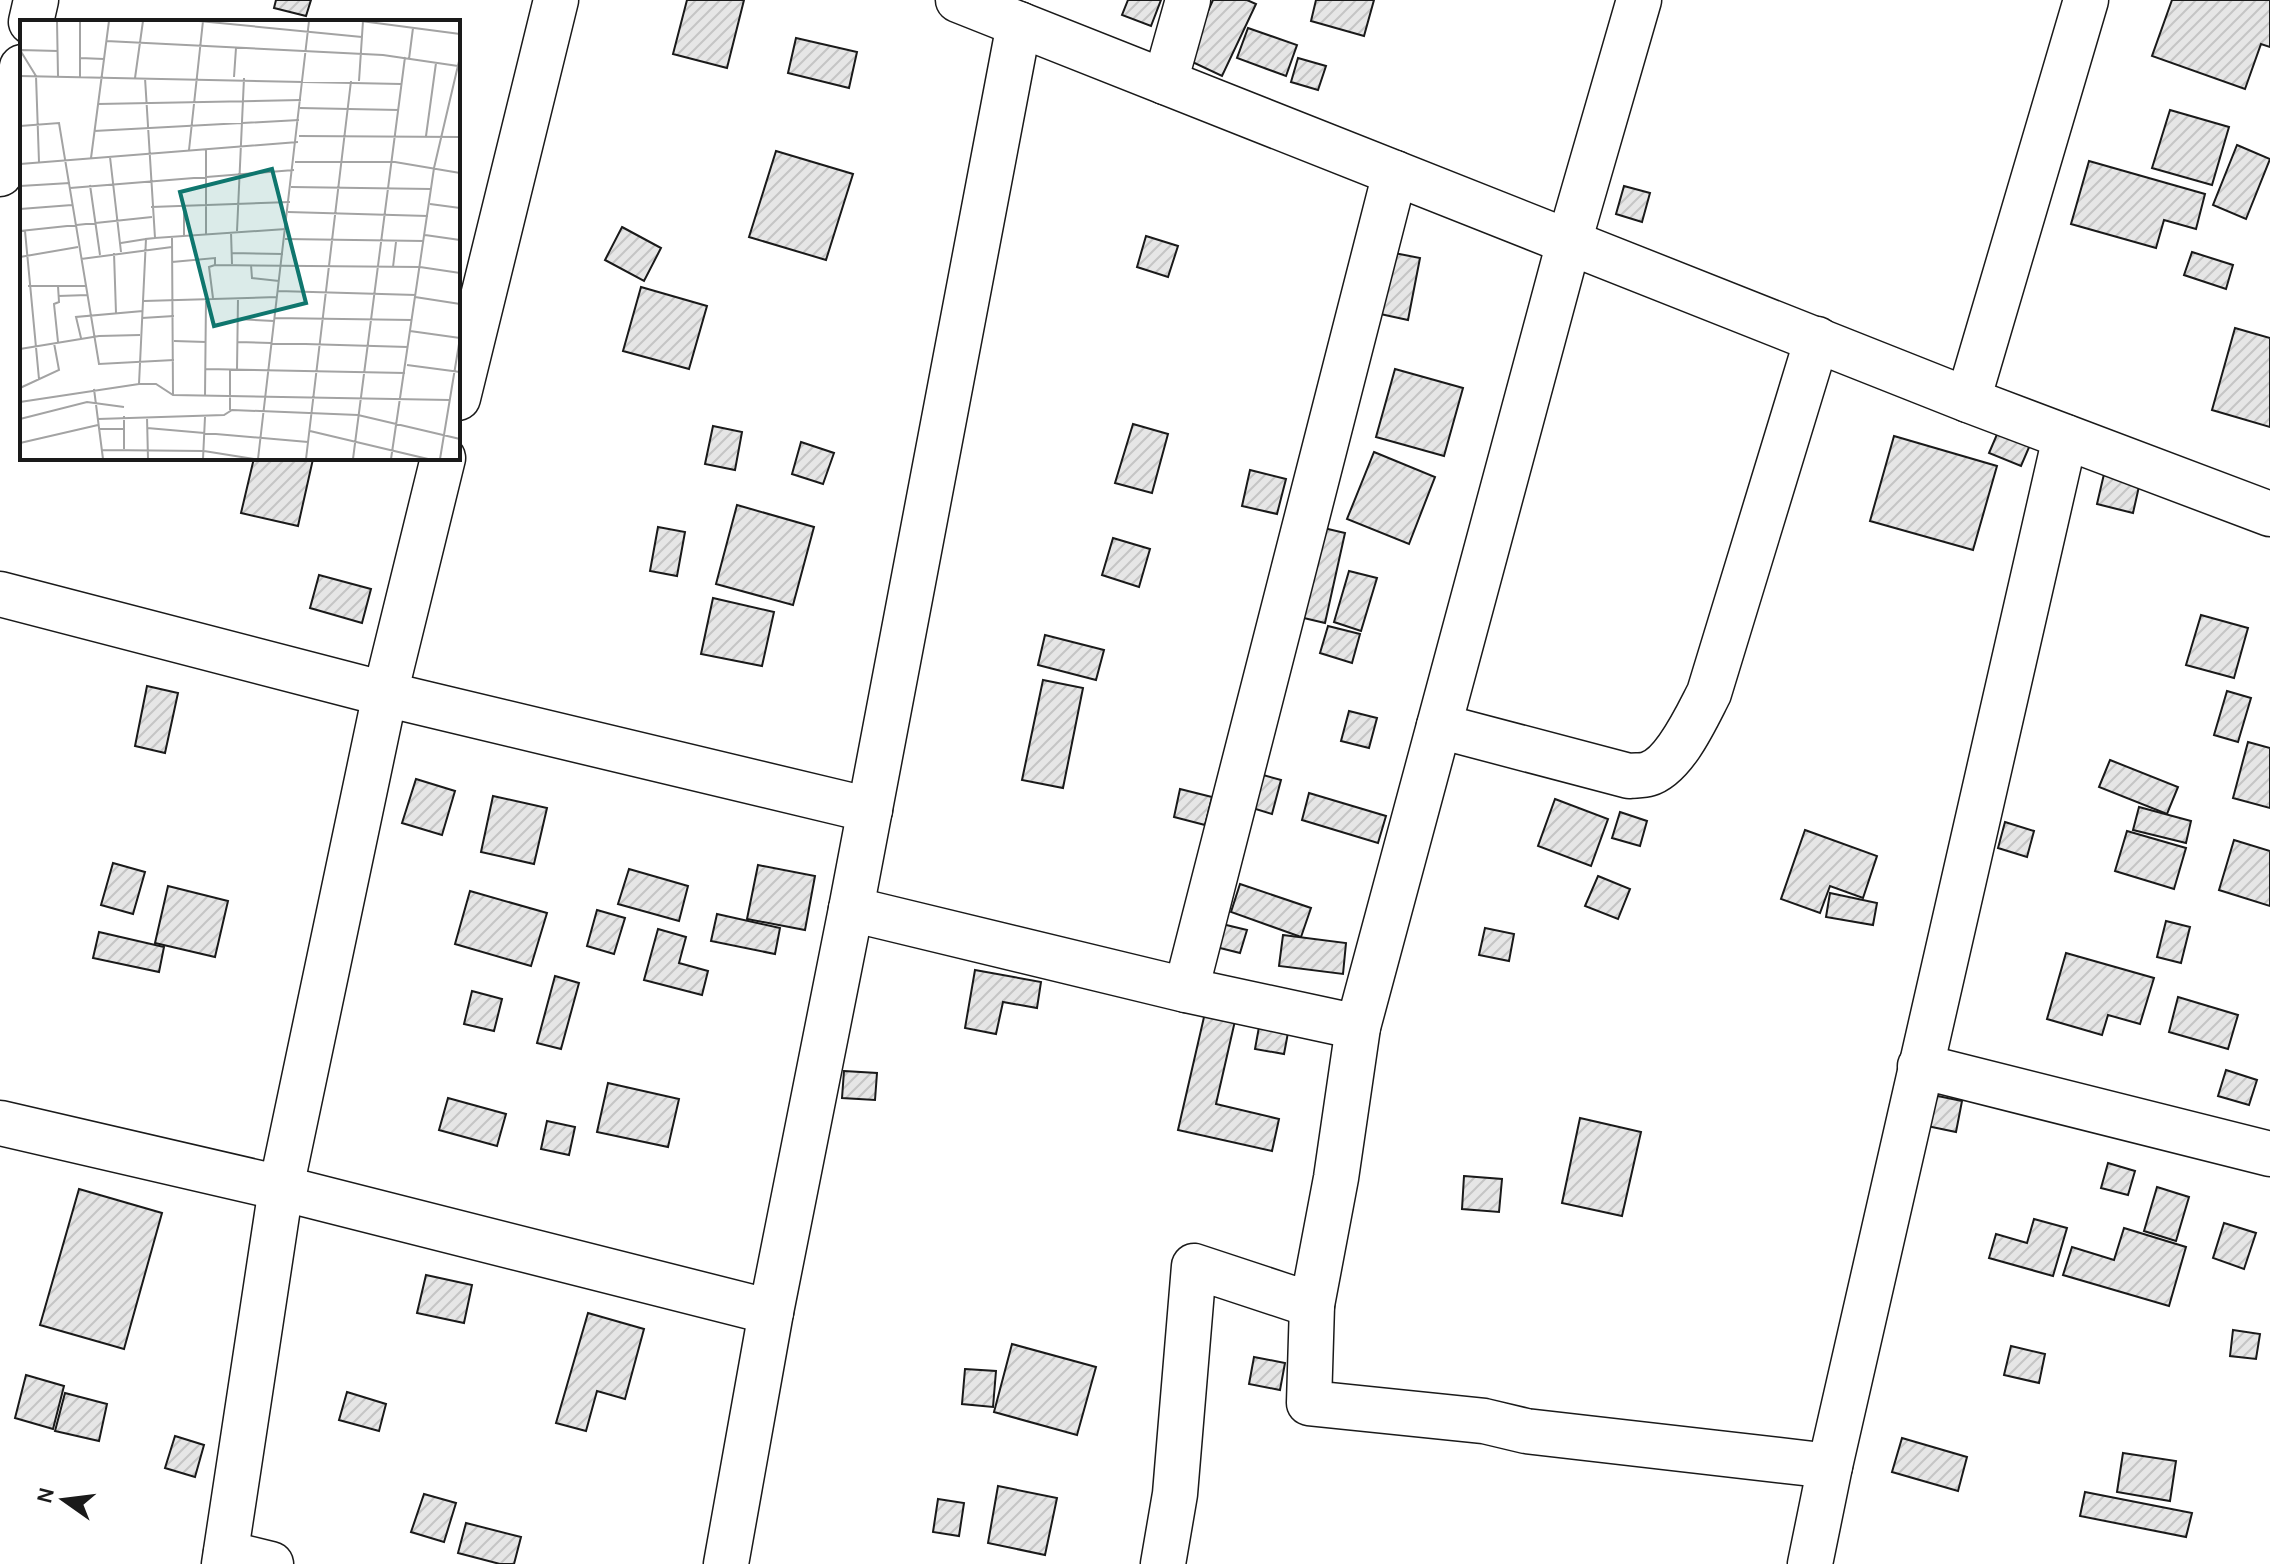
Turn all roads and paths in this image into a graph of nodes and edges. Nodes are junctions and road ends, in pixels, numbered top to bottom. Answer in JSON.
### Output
{"nodes":[{"id":1,"x":36,"y":0,"type":"edge"},
{"id":2,"x":556,"y":0,"type":"edge"},
{"id":3,"x":958,"y":0,"type":"edge"},
{"id":4,"x":1188,"y":0,"type":"edge"},
{"id":5,"x":1639,"y":0,"type":"edge"},
{"id":6,"x":2086,"y":0,"type":"edge"},
{"id":7,"x":31,"y":20,"type":"edge"},
{"id":8,"x":1019,"y":24,"type":"junction"},
{"id":9,"x":20,"y":77,"type":"edge"},
{"id":10,"x":1165,"y":82,"type":"junction"},
{"id":11,"x":1395,"y":173,"type":"junction"},
{"id":12,"x":0,"y":174,"type":"edge"},
{"id":13,"x":1569,"y":242,"type":"junction"},
{"id":14,"x":1817,"y":339,"type":"junction"},
{"id":15,"x":460,"y":390,"type":"edge"},
{"id":16,"x":1968,"y":400,"type":"junction"},
{"id":17,"x":2065,"y":437,"type":"junction"},
{"id":18,"x":443,"y":460,"type":"edge"},
{"id":19,"x":2270,"y":514,"type":"edge"},
{"id":20,"x":0,"y":594,"type":"edge"},
{"id":21,"x":385,"y":694,"type":"junction"},
{"id":22,"x":1439,"y":726,"type":"junction"},
{"id":23,"x":870,"y":810,"type":"junction"},
{"id":24,"x":851,"y":909,"type":"junction"},
{"id":25,"x":1186,"y":990,"type":"junction"},
{"id":26,"x":1358,"y":1027,"type":"junction"},
{"id":27,"x":1920,"y":1066,"type":"junction"},
{"id":28,"x":0,"y":1123,"type":"edge"},
{"id":29,"x":2266,"y":1141,"type":"edge"},
{"id":30,"x":281,"y":1188,"type":"junction"},
{"id":31,"x":1312,"y":1305,"type":"junction"},
{"id":32,"x":771,"y":1312,"type":"junction"},
{"id":33,"x":1830,"y":1466,"type":"junction"},
{"id":34,"x":225,"y":1558,"type":"edge"},
{"id":35,"x":271,"y":1564,"type":"edge"},
{"id":36,"x":726,"y":1564,"type":"edge"},
{"id":37,"x":1163,"y":1564,"type":"edge"},
{"id":38,"x":1810,"y":1564,"type":"edge"}],
"edges":[{"from":1,"to":7,"type":"street"},
{"from":2,"to":15,"type":"street"},
{"from":3,"to":8,"type":"street"},
{"from":4,"to":10,"type":"street"},
{"from":5,"to":13,"type":"street"},
{"from":6,"to":16,"type":"street"},
{"from":8,"to":10,"type":"street"},
{"from":8,"to":23,"type":"street"},
{"from":9,"to":12,"type":"street"},
{"from":10,"to":11,"type":"street"},
{"from":11,"to":13,"type":"street"},
{"from":11,"to":25,"type":"street"},
{"from":13,"to":14,"type":"street"},
{"from":13,"to":22,"type":"street"},
{"from":14,"to":16,"type":"street"},
{"from":14,"to":22,"type":"street"},
{"from":16,"to":17,"type":"street"},
{"from":17,"to":19,"type":"street"},
{"from":17,"to":27,"type":"street"},
{"from":18,"to":21,"type":"street"},
{"from":20,"to":21,"type":"street"},
{"from":21,"to":23,"type":"street"},
{"from":21,"to":30,"type":"street"},
{"from":22,"to":26,"type":"street"},
{"from":23,"to":24,"type":"street"},
{"from":24,"to":25,"type":"street"},
{"from":24,"to":32,"type":"street"},
{"from":25,"to":26,"type":"street"},
{"from":26,"to":31,"type":"street"},
{"from":27,"to":29,"type":"street"},
{"from":27,"to":33,"type":"street"},
{"from":28,"to":30,"type":"street"},
{"from":30,"to":32,"type":"street"},
{"from":30,"to":34,"type":"street"},
{"from":31,"to":33,"type":"street"},
{"from":31,"to":37,"type":"street"},
{"from":32,"to":36,"type":"street"},
{"from":33,"to":38,"type":"street"},
{"from":34,"to":35,"type":"street"}]}
